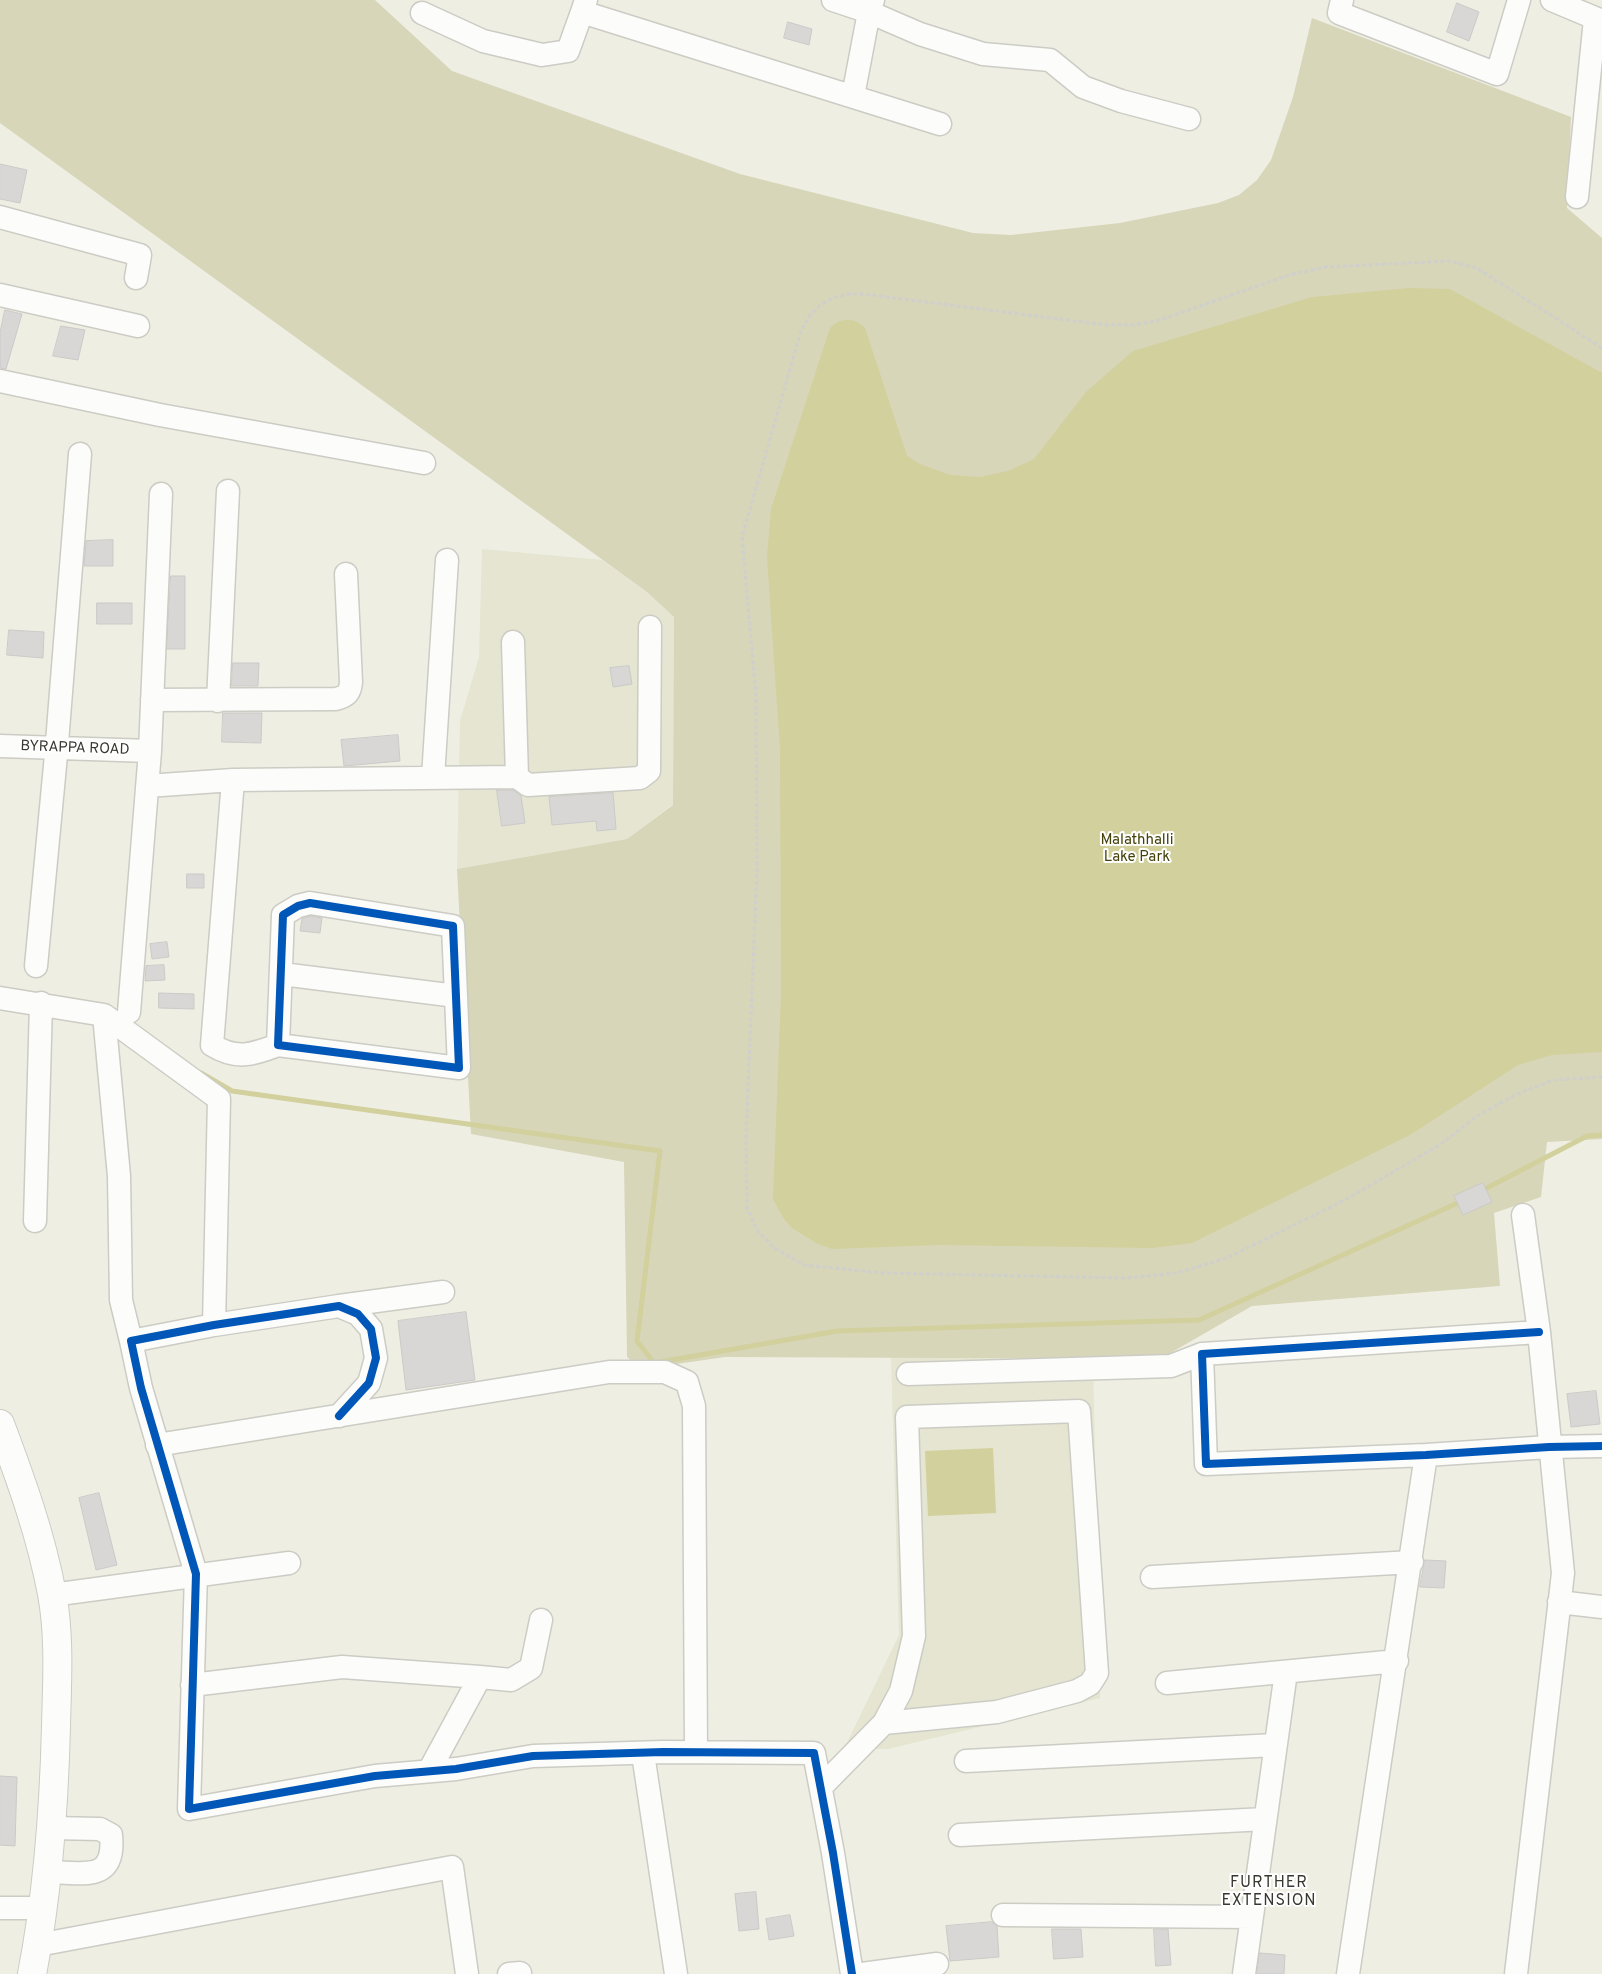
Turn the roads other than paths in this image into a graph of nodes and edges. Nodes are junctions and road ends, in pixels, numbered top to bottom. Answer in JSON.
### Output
{"nodes":[{"id":1,"x":833,"y":0,"type":"edge"},
{"id":2,"x":1342,"y":0,"type":"edge"},
{"id":3,"x":1519,"y":0,"type":"edge"},
{"id":4,"x":1552,"y":0,"type":"edge"},
{"id":5,"x":584,"y":6,"type":"edge"},
{"id":6,"x":871,"y":6,"type":"edge"},
{"id":7,"x":422,"y":13,"type":"dead end"},
{"id":8,"x":1599,"y":20,"type":"edge"},
{"id":9,"x":852,"y":96,"type":"junction"},
{"id":10,"x":1189,"y":118,"type":"dead end"},
{"id":11,"x":940,"y":124,"type":"dead end"},
{"id":12,"x":1577,"y":197,"type":"dead end"},
{"id":13,"x":0,"y":217,"type":"edge"},
{"id":14,"x":136,"y":278,"type":"dead end"},
{"id":15,"x":0,"y":295,"type":"edge"},
{"id":16,"x":138,"y":326,"type":"dead end"},
{"id":17,"x":0,"y":381,"type":"edge"},
{"id":18,"x":80,"y":454,"type":"dead end"},
{"id":19,"x":424,"y":463,"type":"dead end"},
{"id":20,"x":228,"y":491,"type":"dead end"},
{"id":21,"x":161,"y":494,"type":"dead end"},
{"id":22,"x":447,"y":560,"type":"dead end"},
{"id":23,"x":346,"y":574,"type":"dead end"},
{"id":24,"x":650,"y":627,"type":"dead end"},
{"id":25,"x":513,"y":642,"type":"dead end"},
{"id":26,"x":152,"y":700,"type":"junction"},
{"id":27,"x":218,"y":701,"type":"junction"},
{"id":28,"x":0,"y":746,"type":"edge"},
{"id":29,"x":57,"y":748,"type":"junction"},
{"id":30,"x":150,"y":751,"type":"junction"},
{"id":31,"x":433,"y":777,"type":"junction"},
{"id":32,"x":517,"y":777,"type":"junction"},
{"id":33,"x":232,"y":780,"type":"junction"},
{"id":34,"x":147,"y":786,"type":"junction"},
{"id":35,"x":36,"y":966,"type":"dead end"},
{"id":36,"x":282,"y":974,"type":"junction"},
{"id":37,"x":456,"y":996,"type":"junction"},
{"id":38,"x":0,"y":998,"type":"edge"},
{"id":39,"x":41,"y":1003,"type":"junction"},
{"id":40,"x":129,"y":1012,"type":"dead end"},
{"id":41,"x":104,"y":1015,"type":"junction"},
{"id":42,"x":278,"y":1045,"type":"junction"},
{"id":43,"x":1523,"y":1215,"type":"dead end"},
{"id":44,"x":34,"y":1221,"type":"dead end"},
{"id":45,"x":443,"y":1292,"type":"dead end"},
{"id":46,"x":339,"y":1306,"type":"junction"},
{"id":47,"x":214,"y":1325,"type":"junction"},
{"id":48,"x":1539,"y":1332,"type":"junction"},
{"id":49,"x":131,"y":1342,"type":"junction"},
{"id":50,"x":1202,"y":1354,"type":"junction"},
{"id":51,"x":908,"y":1374,"type":"dead end"},
{"id":52,"x":339,"y":1416,"type":"junction"},
{"id":53,"x":0,"y":1424,"type":"edge"},
{"id":54,"x":158,"y":1445,"type":"junction"},
{"id":55,"x":1602,"y":1446,"type":"edge"},
{"id":56,"x":1549,"y":1447,"type":"junction"},
{"id":57,"x":1426,"y":1455,"type":"junction"},
{"id":58,"x":1412,"y":1562,"type":"junction"},
{"id":59,"x":289,"y":1563,"type":"dead end"},
{"id":60,"x":196,"y":1574,"type":"junction"},
{"id":61,"x":1152,"y":1578,"type":"dead end"},
{"id":62,"x":52,"y":1595,"type":"junction"},
{"id":63,"x":1559,"y":1602,"type":"junction"},
{"id":64,"x":1602,"y":1607,"type":"edge"},
{"id":65,"x":541,"y":1620,"type":"dead end"},
{"id":66,"x":1396,"y":1661,"type":"junction"},
{"id":67,"x":1286,"y":1672,"type":"junction"},
{"id":68,"x":480,"y":1677,"type":"junction"},
{"id":69,"x":1167,"y":1683,"type":"dead end"},
{"id":70,"x":192,"y":1685,"type":"junction"},
{"id":71,"x":884,"y":1723,"type":"junction"},
{"id":72,"x":1276,"y":1745,"type":"junction"},
{"id":73,"x":696,"y":1752,"type":"junction"},
{"id":74,"x":643,"y":1754,"type":"junction"},
{"id":75,"x":966,"y":1761,"type":"dead end"},
{"id":76,"x":429,"y":1771,"type":"junction"},
{"id":77,"x":821,"y":1787,"type":"junction"},
{"id":78,"x":1265,"y":1819,"type":"junction"},
{"id":79,"x":51,"y":1828,"type":"junction"},
{"id":80,"x":960,"y":1835,"type":"dead end"},
{"id":81,"x":47,"y":1872,"type":"junction"},
{"id":82,"x":0,"y":1908,"type":"edge"},
{"id":83,"x":43,"y":1908,"type":"junction"},
{"id":84,"x":1003,"y":1915,"type":"dead end"},
{"id":85,"x":1252,"y":1917,"type":"junction"},
{"id":86,"x":38,"y":1945,"type":"junction"},
{"id":87,"x":937,"y":1964,"type":"dead end"},
{"id":88,"x":32,"y":1974,"type":"edge"},
{"id":89,"x":467,"y":1974,"type":"edge"},
{"id":90,"x":676,"y":1974,"type":"edge"},
{"id":91,"x":852,"y":1974,"type":"edge"},
{"id":92,"x":862,"y":1974,"type":"edge"},
{"id":93,"x":1244,"y":1974,"type":"edge"},
{"id":94,"x":1348,"y":1974,"type":"edge"},
{"id":95,"x":1516,"y":1974,"type":"edge"}],
"edges":[{"from":1,"to":6,"type":"street"},
{"from":2,"to":3,"type":"street"},
{"from":4,"to":8,"type":"street"},
{"from":5,"to":7,"type":"street"},
{"from":5,"to":9,"type":"street"},
{"from":6,"to":9,"type":"street"},
{"from":6,"to":10,"type":"street"},
{"from":8,"to":12,"type":"street"},
{"from":9,"to":11,"type":"street"},
{"from":13,"to":14,"type":"street"},
{"from":15,"to":16,"type":"street"},
{"from":17,"to":19,"type":"street"},
{"from":18,"to":29,"type":"street"},
{"from":20,"to":27,"type":"street"},
{"from":21,"to":26,"type":"street"},
{"from":22,"to":31,"type":"street"},
{"from":23,"to":27,"type":"street"},
{"from":24,"to":32,"type":"street"},
{"from":25,"to":32,"type":"street"},
{"from":26,"to":27,"type":"street"},
{"from":26,"to":30,"type":"street"},
{"from":28,"to":29,"type":"street","name":"BYRAPPA ROAD"},
{"from":29,"to":30,"type":"street","name":"BYRAPPA ROAD"},
{"from":29,"to":35,"type":"street"},
{"from":30,"to":34,"type":"street"},
{"from":31,"to":32,"type":"street"},
{"from":31,"to":33,"type":"street"},
{"from":33,"to":34,"type":"street"},
{"from":33,"to":42,"type":"street"},
{"from":34,"to":40,"type":"street"},
{"from":36,"to":37,"type":"street"},
{"from":36,"to":37,"type":"street"},
{"from":36,"to":42,"type":"street"},
{"from":37,"to":42,"type":"street"},
{"from":38,"to":39,"type":"street"},
{"from":39,"to":41,"type":"street"},
{"from":39,"to":44,"type":"street"},
{"from":41,"to":47,"type":"street"},
{"from":41,"to":49,"type":"street"},
{"from":43,"to":48,"type":"street"},
{"from":45,"to":46,"type":"street"},
{"from":46,"to":47,"type":"street"},
{"from":46,"to":52,"type":"street"},
{"from":47,"to":49,"type":"street"},
{"from":48,"to":50,"type":"street"},
{"from":48,"to":56,"type":"street"},
{"from":49,"to":54,"type":"street"},
{"from":50,"to":51,"type":"street"},
{"from":50,"to":57,"type":"street"},
{"from":52,"to":54,"type":"street"},
{"from":52,"to":73,"type":"street"},
{"from":53,"to":62,"type":"main road"},
{"from":54,"to":60,"type":"street"},
{"from":55,"to":56,"type":"street"},
{"from":56,"to":57,"type":"street"},
{"from":56,"to":63,"type":"street"},
{"from":57,"to":58,"type":"street"},
{"from":58,"to":61,"type":"street"},
{"from":58,"to":66,"type":"street"},
{"from":59,"to":60,"type":"street"},
{"from":60,"to":62,"type":"street"},
{"from":60,"to":70,"type":"street"},
{"from":62,"to":79,"type":"main road"},
{"from":63,"to":64,"type":"street"},
{"from":63,"to":95,"type":"street"},
{"from":65,"to":68,"type":"street"},
{"from":66,"to":67,"type":"street"},
{"from":66,"to":94,"type":"street"},
{"from":67,"to":69,"type":"street"},
{"from":67,"to":72,"type":"street"},
{"from":68,"to":70,"type":"street"},
{"from":68,"to":76,"type":"street"},
{"from":70,"to":76,"type":"street"},
{"from":71,"to":71,"type":"street"},
{"from":71,"to":77,"type":"street"},
{"from":72,"to":75,"type":"street"},
{"from":72,"to":78,"type":"street"},
{"from":73,"to":74,"type":"street"},
{"from":73,"to":77,"type":"street"},
{"from":74,"to":76,"type":"street"},
{"from":74,"to":90,"type":"street"},
{"from":77,"to":91,"type":"street"},
{"from":78,"to":80,"type":"street"},
{"from":78,"to":85,"type":"street"},
{"from":79,"to":81,"type":"main road"},
{"from":79,"to":81,"type":"street"},
{"from":81,"to":83,"type":"main road"},
{"from":82,"to":83,"type":"street"},
{"from":83,"to":86,"type":"main road"},
{"from":84,"to":85,"type":"street"},
{"from":85,"to":93,"type":"street"},
{"from":86,"to":88,"type":"main road"},
{"from":86,"to":89,"type":"street"},
{"from":87,"to":92,"type":"street"}]}
